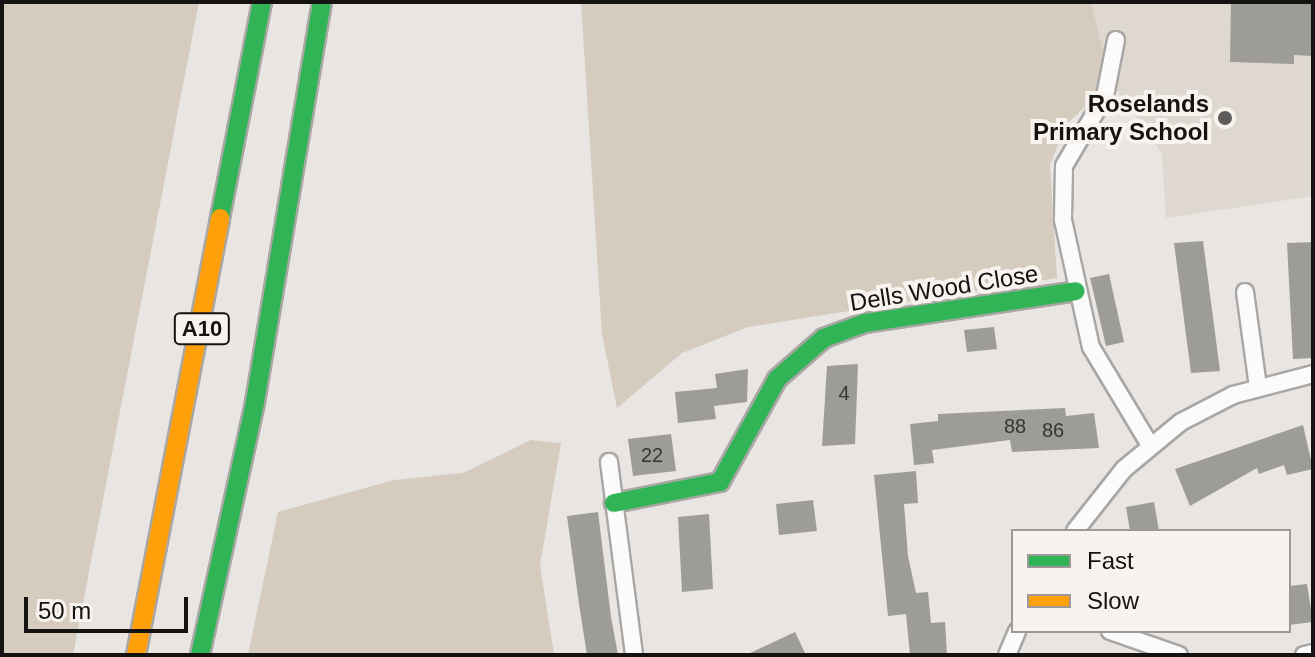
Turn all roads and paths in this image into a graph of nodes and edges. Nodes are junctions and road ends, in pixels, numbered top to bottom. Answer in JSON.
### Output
{"nodes":[{"id":1,"x":262,"y":2,"type":"edge"},
{"id":2,"x":322,"y":2,"type":"edge"},
{"id":3,"x":1116,"y":40,"type":"dead end"},
{"id":4,"x":1076,"y":291,"type":"junction"},
{"id":5,"x":1245,"y":292,"type":"dead end"},
{"id":6,"x":1313,"y":374,"type":"edge"},
{"id":7,"x":1258,"y":387,"type":"junction"},
{"id":8,"x":1150,"y":445,"type":"junction"},
{"id":9,"x":609,"y":462,"type":"dead end"},
{"id":10,"x":614,"y":503,"type":"junction"},
{"id":11,"x":1077,"y":529,"type":"edge"},
{"id":12,"x":1016,"y":633,"type":"edge"},
{"id":13,"x":1116,"y":633,"type":"edge"},
{"id":14,"x":1313,"y":653,"type":"edge"},
{"id":15,"x":136,"y":655,"type":"edge"},
{"id":16,"x":200,"y":655,"type":"edge"},
{"id":17,"x":634,"y":655,"type":"edge"},
{"id":18,"x":1007,"y":655,"type":"edge"},
{"id":19,"x":1179,"y":655,"type":"edge"},
{"id":20,"x":1304,"y":655,"type":"edge"}],
"edges":[{"from":1,"to":15,"type":"main road","number":"A10"},
{"from":2,"to":16,"type":"main road","number":"A10"},
{"from":3,"to":4,"type":"street"},
{"from":4,"to":8,"type":"street"},
{"from":4,"to":10,"type":"main road","name":"Dells Wood Close"},
{"from":5,"to":7,"type":"street"},
{"from":6,"to":7,"type":"street"},
{"from":7,"to":8,"type":"street"},
{"from":8,"to":11,"type":"street"},
{"from":9,"to":10,"type":"street"},
{"from":10,"to":17,"type":"street"},
{"from":12,"to":18,"type":"street"},
{"from":13,"to":19,"type":"street"},
{"from":14,"to":20,"type":"street"}]}
